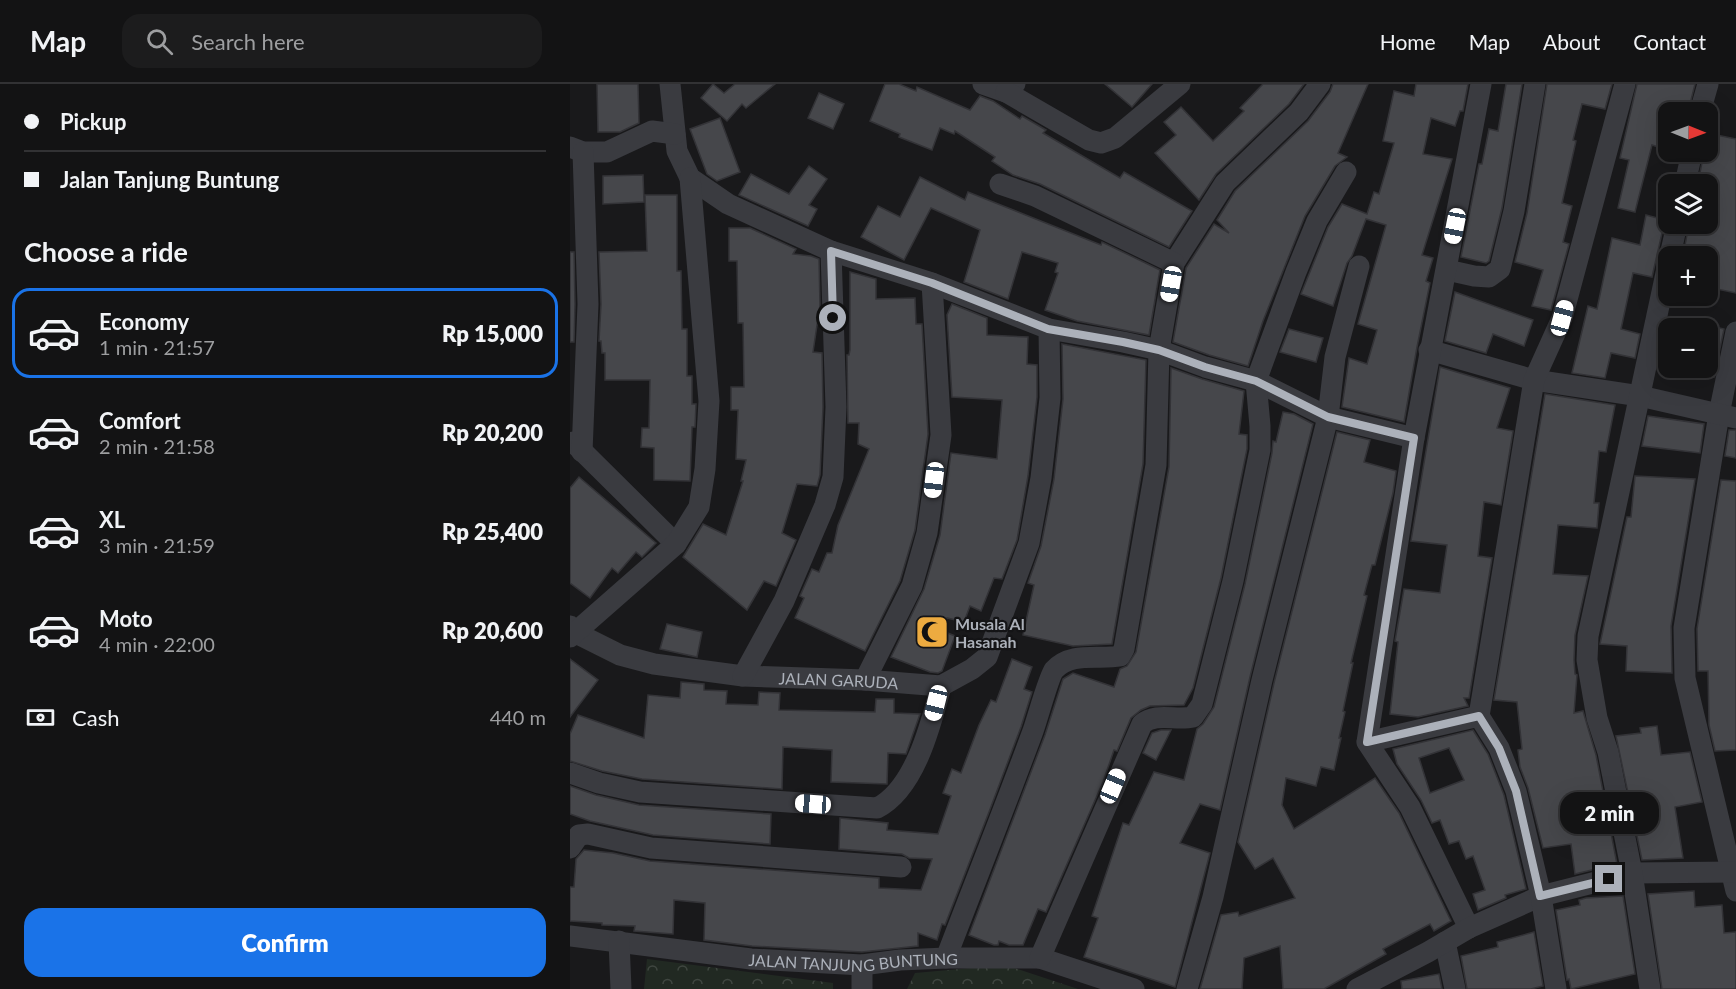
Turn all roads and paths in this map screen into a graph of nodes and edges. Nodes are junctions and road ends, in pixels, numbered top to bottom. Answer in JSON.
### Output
{"nodes":[{"id":1,"x":670,"y":84,"type":"edge"},
{"id":2,"x":983,"y":84,"type":"edge"},
{"id":3,"x":1180,"y":84,"type":"edge"},
{"id":4,"x":1320,"y":84,"type":"edge"},
{"id":5,"x":1481,"y":84,"type":"edge"},
{"id":6,"x":1534,"y":84,"type":"edge"},
{"id":7,"x":1625,"y":84,"type":"edge"},
{"id":8,"x":1708,"y":84,"type":"edge"},
{"id":9,"x":1010,"y":88,"type":"edge"},
{"id":10,"x":1703,"y":102,"type":"edge"},
{"id":11,"x":675,"y":134,"type":"junction"},
{"id":12,"x":577,"y":149,"type":"edge"},
{"id":13,"x":1346,"y":172,"type":"dead end"},
{"id":14,"x":690,"y":178,"type":"junction"},
{"id":15,"x":1000,"y":184,"type":"dead end"},
{"id":16,"x":831,"y":251,"type":"junction"},
{"id":17,"x":1174,"y":262,"type":"junction"},
{"id":18,"x":1359,"y":266,"type":"dead end"},
{"id":19,"x":1447,"y":270,"type":"junction"},
{"id":20,"x":932,"y":283,"type":"junction"},
{"id":21,"x":1659,"y":306,"type":"edge"},
{"id":22,"x":1048,"y":329,"type":"junction"},
{"id":23,"x":1736,"y":332,"type":"edge"},
{"id":24,"x":1159,"y":350,"type":"junction"},
{"id":25,"x":1429,"y":350,"type":"junction"},
{"id":26,"x":1534,"y":380,"type":"junction"},
{"id":27,"x":1256,"y":381,"type":"junction"},
{"id":28,"x":1640,"y":396,"type":"junction"},
{"id":29,"x":1727,"y":416,"type":"edge"},
{"id":30,"x":1328,"y":417,"type":"junction"},
{"id":31,"x":1414,"y":438,"type":"junction"},
{"id":32,"x":576,"y":446,"type":"edge"},
{"id":33,"x":676,"y":544,"type":"junction"},
{"id":34,"x":572,"y":632,"type":"edge"},
{"id":35,"x":744,"y":676,"type":"junction"},
{"id":36,"x":866,"y":680,"type":"junction"},
{"id":37,"x":941,"y":686,"type":"junction"},
{"id":38,"x":1479,"y":716,"type":"junction"},
{"id":39,"x":1367,"y":742,"type":"junction"},
{"id":40,"x":570,"y":773,"type":"edge"},
{"id":41,"x":570,"y":848,"type":"edge"},
{"id":42,"x":901,"y":867,"type":"dead end"},
{"id":43,"x":1632,"y":873,"type":"junction"},
{"id":44,"x":1735,"y":879,"type":"edge"},
{"id":45,"x":1540,"y":896,"type":"junction"},
{"id":46,"x":1469,"y":928,"type":"junction"},
{"id":47,"x":570,"y":936,"type":"edge"},
{"id":48,"x":619,"y":941,"type":"junction"},
{"id":49,"x":1445,"y":942,"type":"junction"},
{"id":50,"x":1040,"y":957,"type":"junction"},
{"id":51,"x":946,"y":958,"type":"junction"},
{"id":52,"x":862,"y":965,"type":"junction"},
{"id":53,"x":621,"y":989,"type":"edge"},
{"id":54,"x":862,"y":989,"type":"edge"},
{"id":55,"x":1134,"y":989,"type":"edge"},
{"id":56,"x":1187,"y":989,"type":"edge"},
{"id":57,"x":1357,"y":989,"type":"edge"},
{"id":58,"x":1455,"y":989,"type":"edge"},
{"id":59,"x":1556,"y":989,"type":"edge"},
{"id":60,"x":1650,"y":989,"type":"edge"}],
"edges":[{"from":1,"to":11,"type":"street"},
{"from":2,"to":9,"type":"street"},
{"from":3,"to":9,"type":"street"},
{"from":4,"to":17,"type":"street"},
{"from":5,"to":19,"type":"street"},
{"from":6,"to":19,"type":"street"},
{"from":7,"to":26,"type":"street"},
{"from":8,"to":10,"type":"street"},
{"from":11,"to":12,"type":"street"},
{"from":11,"to":14,"type":"street"},
{"from":12,"to":32,"type":"street"},
{"from":13,"to":27,"type":"street"},
{"from":14,"to":16,"type":"street"},
{"from":14,"to":33,"type":"street"},
{"from":15,"to":17,"type":"street"},
{"from":16,"to":20,"type":"street"},
{"from":16,"to":35,"type":"street"},
{"from":17,"to":24,"type":"street"},
{"from":18,"to":30,"type":"street"},
{"from":19,"to":25,"type":"street"},
{"from":20,"to":22,"type":"street"},
{"from":20,"to":36,"type":"street"},
{"from":21,"to":28,"type":"street"},
{"from":22,"to":24,"type":"street"},
{"from":22,"to":37,"type":"street"},
{"from":23,"to":29,"type":"street"},
{"from":24,"to":27,"type":"street"},
{"from":24,"to":51,"type":"street"},
{"from":25,"to":26,"type":"street"},
{"from":25,"to":31,"type":"street"},
{"from":26,"to":28,"type":"street"},
{"from":26,"to":38,"type":"street"},
{"from":27,"to":30,"type":"street"},
{"from":27,"to":50,"type":"street"},
{"from":28,"to":29,"type":"street"},
{"from":28,"to":43,"type":"street"},
{"from":29,"to":44,"type":"street"},
{"from":30,"to":31,"type":"street"},
{"from":30,"to":56,"type":"street"},
{"from":31,"to":39,"type":"street"},
{"from":32,"to":33,"type":"street"},
{"from":33,"to":34,"type":"street"},
{"from":34,"to":35,"type":"street","name":"JALAN GARUDA"},
{"from":35,"to":36,"type":"street","name":"JALAN GARUDA"},
{"from":36,"to":37,"type":"street","name":"JALAN GARUDA"},
{"from":37,"to":40,"type":"street"},
{"from":38,"to":39,"type":"street"},
{"from":38,"to":45,"type":"street"},
{"from":39,"to":46,"type":"street"},
{"from":41,"to":42,"type":"street"},
{"from":43,"to":44,"type":"street"},
{"from":43,"to":45,"type":"street"},
{"from":43,"to":60,"type":"street"},
{"from":45,"to":46,"type":"street"},
{"from":45,"to":59,"type":"street"},
{"from":46,"to":49,"type":"street"},
{"from":47,"to":48,"type":"street","name":"JALAN TANJUNG BUNTUNG"},
{"from":48,"to":52,"type":"street","name":"JALAN TANJUNG BUNTUNG"},
{"from":48,"to":53,"type":"street"},
{"from":49,"to":57,"type":"street"},
{"from":49,"to":58,"type":"street"},
{"from":50,"to":51,"type":"street","name":"JALAN TANJUNG BUNTUNG"},
{"from":50,"to":55,"type":"street","name":"JALAN TANJUNG BUNTUNG"},
{"from":51,"to":52,"type":"street","name":"JALAN TANJUNG BUNTUNG"},
{"from":52,"to":54,"type":"street"}]}
